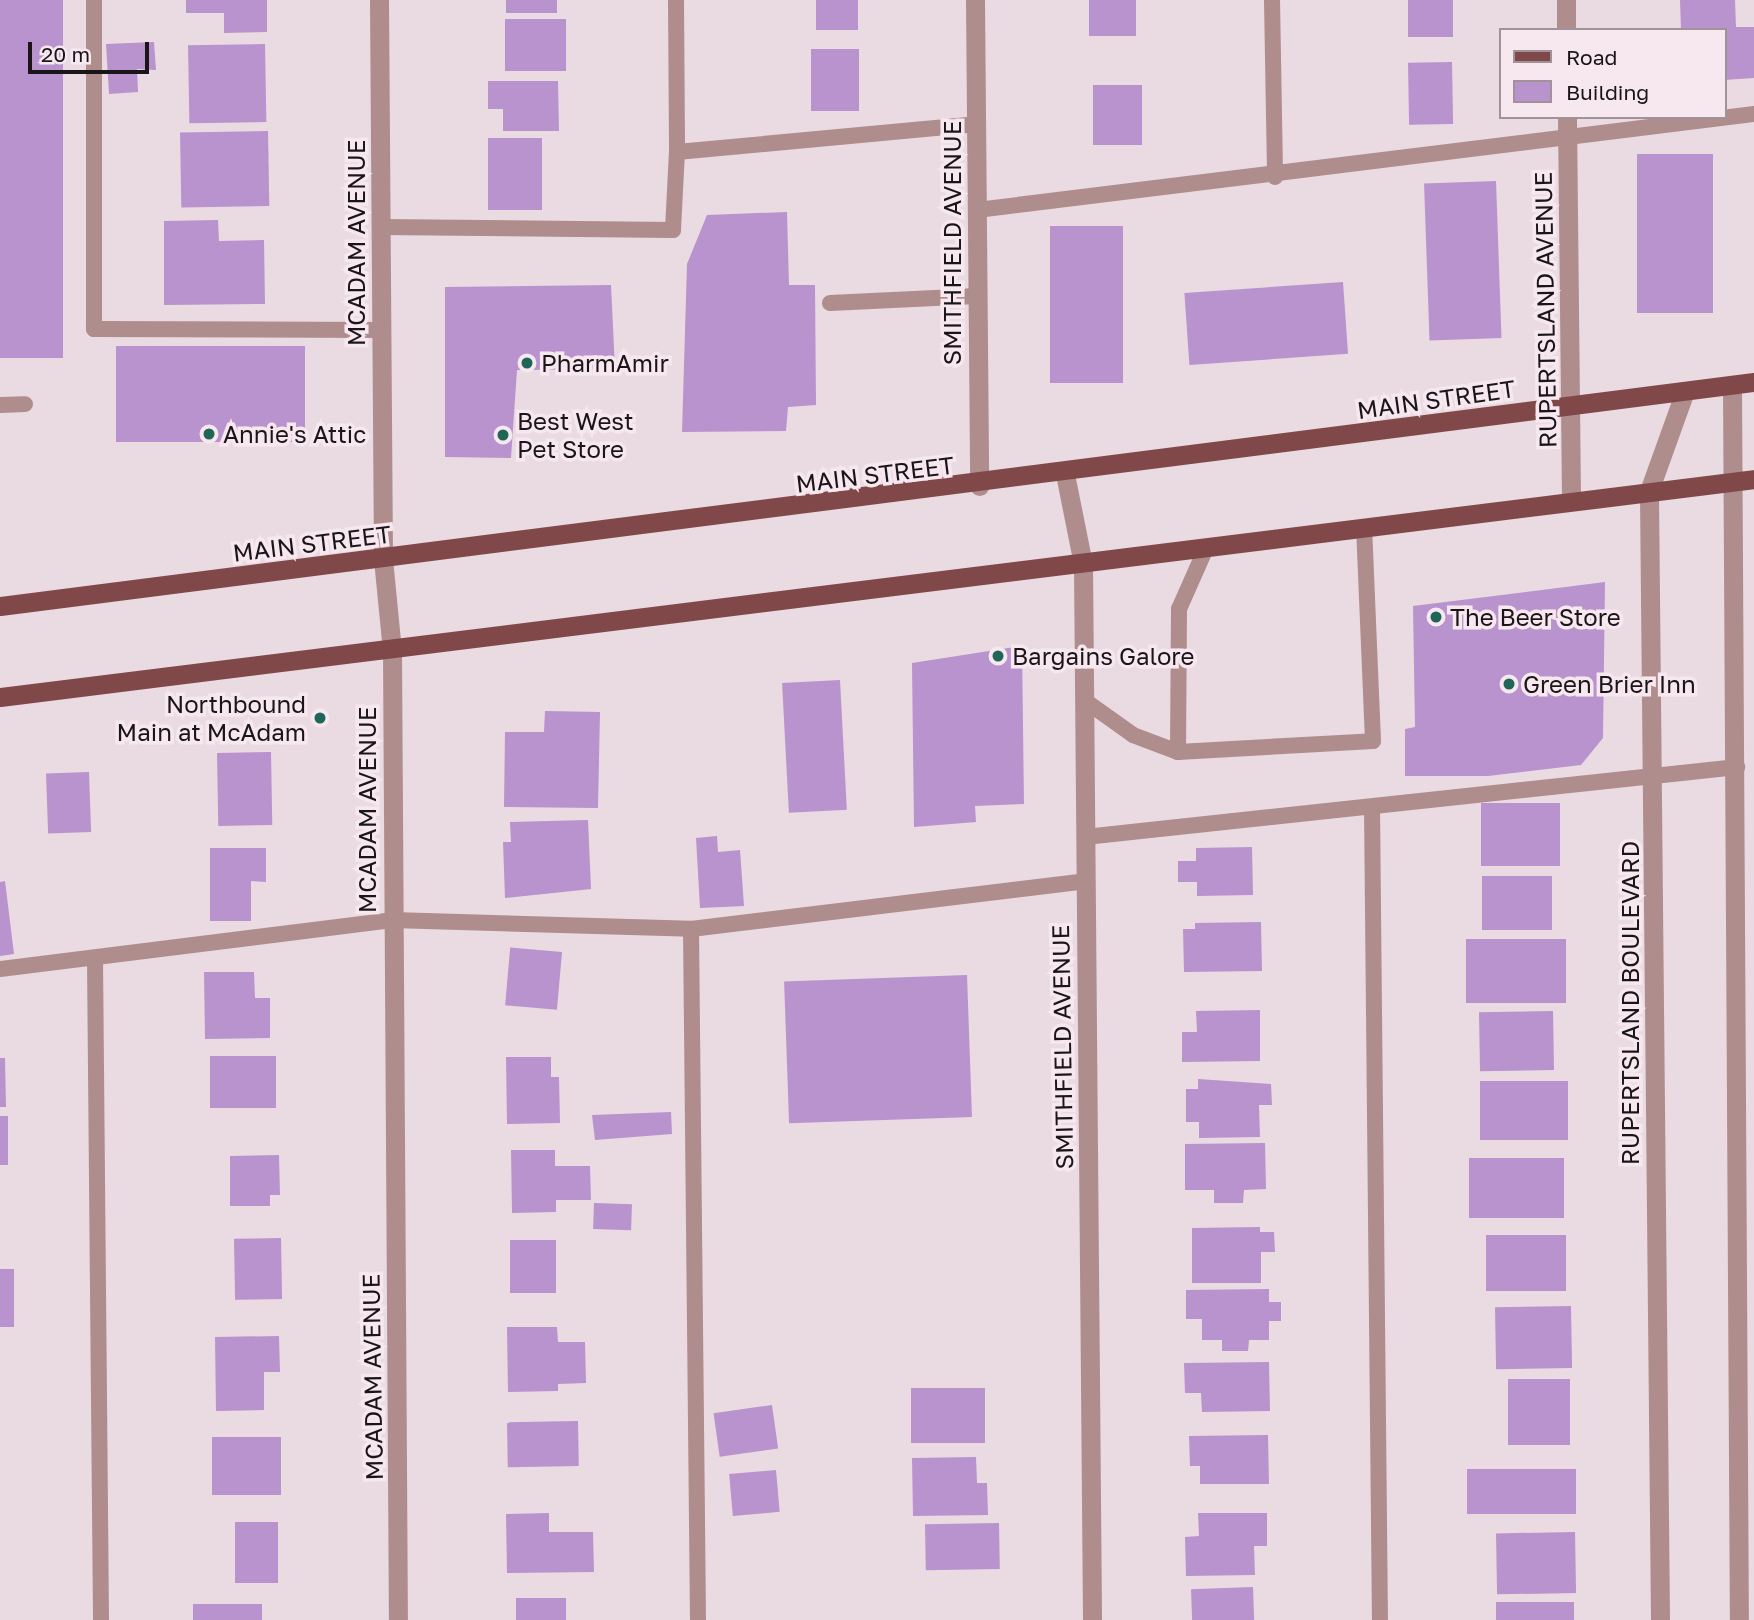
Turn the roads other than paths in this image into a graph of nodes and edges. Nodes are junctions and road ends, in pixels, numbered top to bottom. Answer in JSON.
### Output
{"nodes":[{"id":1,"x":94,"y":0,"type":"edge"},
{"id":2,"x":379,"y":0,"type":"edge"},
{"id":3,"x":676,"y":0,"type":"edge"},
{"id":4,"x":975,"y":0,"type":"edge"},
{"id":5,"x":1272,"y":0,"type":"edge"},
{"id":6,"x":1566,"y":0,"type":"edge"},
{"id":7,"x":1566,"y":28,"type":"edge"},
{"id":8,"x":1754,"y":114,"type":"edge"},
{"id":9,"x":1726,"y":116,"type":"edge"},
{"id":10,"x":1676,"y":119,"type":"edge"},
{"id":11,"x":976,"y":124,"type":"junction"},
{"id":12,"x":1567,"y":126,"type":"edge"},
{"id":13,"x":677,"y":152,"type":"junction"},
{"id":14,"x":1275,"y":177,"type":"junction"},
{"id":15,"x":976,"y":210,"type":"junction"},
{"id":16,"x":381,"y":227,"type":"junction"},
{"id":17,"x":977,"y":296,"type":"junction"},
{"id":18,"x":830,"y":303,"type":"dead end"},
{"id":19,"x":382,"y":330,"type":"junction"},
{"id":20,"x":1754,"y":382,"type":"edge"},
{"id":21,"x":1732,"y":385,"type":"junction"},
{"id":22,"x":1685,"y":391,"type":"junction"},
{"id":23,"x":25,"y":404,"type":"dead end"},
{"id":24,"x":0,"y":405,"type":"edge"},
{"id":25,"x":1572,"y":406,"type":"junction"},
{"id":26,"x":1065,"y":474,"type":"junction"},
{"id":27,"x":1754,"y":479,"type":"edge"},
{"id":28,"x":1733,"y":481,"type":"junction"},
{"id":29,"x":979,"y":486,"type":"junction"},
{"id":30,"x":1649,"y":491,"type":"junction"},
{"id":31,"x":1571,"y":501,"type":"junction"},
{"id":32,"x":1364,"y":529,"type":"junction"},
{"id":33,"x":1206,"y":548,"type":"junction"},
{"id":34,"x":383,"y":559,"type":"junction"},
{"id":35,"x":1083,"y":564,"type":"junction"},
{"id":36,"x":0,"y":606,"type":"edge"},
{"id":37,"x":392,"y":650,"type":"junction"},
{"id":38,"x":0,"y":697,"type":"edge"},
{"id":39,"x":1084,"y":700,"type":"junction"},
{"id":40,"x":1178,"y":752,"type":"junction"},
{"id":41,"x":1737,"y":767,"type":"junction"},
{"id":42,"x":1653,"y":774,"type":"junction"},
{"id":43,"x":1372,"y":807,"type":"junction"},
{"id":44,"x":1085,"y":837,"type":"junction"},
{"id":45,"x":1085,"y":881,"type":"junction"},
{"id":46,"x":392,"y":920,"type":"junction"},
{"id":47,"x":691,"y":929,"type":"junction"},
{"id":48,"x":95,"y":958,"type":"junction"},
{"id":49,"x":0,"y":970,"type":"edge"},
{"id":50,"x":101,"y":1620,"type":"edge"},
{"id":51,"x":398,"y":1620,"type":"edge"},
{"id":52,"x":698,"y":1620,"type":"edge"},
{"id":53,"x":1092,"y":1620,"type":"edge"},
{"id":54,"x":1380,"y":1620,"type":"edge"},
{"id":55,"x":1660,"y":1620,"type":"edge"},
{"id":56,"x":1739,"y":1620,"type":"edge"}],
"edges":[{"from":1,"to":19,"type":"lane"},
{"from":2,"to":16,"type":"street","name":"MCADAM AVENUE"},
{"from":3,"to":13,"type":"lane"},
{"from":4,"to":11,"type":"street","name":"SMITHFIELD AVENUE"},
{"from":5,"to":14,"type":"lane"},
{"from":6,"to":7,"type":"street"},
{"from":8,"to":9,"type":"lane"},
{"from":10,"to":12,"type":"lane"},
{"from":11,"to":13,"type":"lane"},
{"from":11,"to":15,"type":"street","name":"SMITHFIELD AVENUE"},
{"from":12,"to":14,"type":"lane"},
{"from":12,"to":25,"type":"street","name":"RUPERTSLAND AVENUE"},
{"from":13,"to":16,"type":"lane"},
{"from":14,"to":15,"type":"lane"},
{"from":15,"to":17,"type":"street","name":"SMITHFIELD AVENUE"},
{"from":16,"to":19,"type":"street","name":"MCADAM AVENUE"},
{"from":17,"to":18,"type":"lane"},
{"from":17,"to":29,"type":"street","name":"SMITHFIELD AVENUE"},
{"from":19,"to":34,"type":"street","name":"MCADAM AVENUE"},
{"from":20,"to":21,"type":"main road","name":"MAIN STREET"},
{"from":21,"to":22,"type":"main road","name":"MAIN STREET"},
{"from":21,"to":28,"type":"street"},
{"from":22,"to":25,"type":"main road","name":"MAIN STREET"},
{"from":22,"to":30,"type":"street","name":"RUPERTSLAND BOULEVARD"},
{"from":23,"to":24,"type":"lane"},
{"from":25,"to":26,"type":"main road","name":"MAIN STREET"},
{"from":25,"to":31,"type":"street","name":"RUPERTSLAND AVENUE"},
{"from":26,"to":29,"type":"main road","name":"MAIN STREET"},
{"from":26,"to":35,"type":"street","name":"SMITHFIELD AVENUE"},
{"from":27,"to":28,"type":"main road"},
{"from":28,"to":30,"type":"main road"},
{"from":28,"to":41,"type":"street"},
{"from":29,"to":34,"type":"main road","name":"MAIN STREET"},
{"from":30,"to":31,"type":"main road"},
{"from":30,"to":42,"type":"street","name":"RUPERTSLAND BOULEVARD"},
{"from":31,"to":32,"type":"main road"},
{"from":32,"to":33,"type":"main road"},
{"from":32,"to":40,"type":"lane"},
{"from":33,"to":35,"type":"main road"},
{"from":33,"to":40,"type":"lane"},
{"from":34,"to":36,"type":"main road","name":"MAIN STREET"},
{"from":34,"to":37,"type":"street","name":"MCADAM AVENUE"},
{"from":35,"to":37,"type":"main road"},
{"from":35,"to":39,"type":"street","name":"SMITHFIELD AVENUE"},
{"from":37,"to":38,"type":"main road"},
{"from":37,"to":46,"type":"street","name":"MCADAM AVENUE"},
{"from":39,"to":40,"type":"lane"},
{"from":39,"to":44,"type":"street","name":"SMITHFIELD AVENUE"},
{"from":41,"to":42,"type":"lane"},
{"from":41,"to":56,"type":"street"},
{"from":42,"to":43,"type":"lane"},
{"from":42,"to":55,"type":"street","name":"RUPERTSLAND BOULEVARD"},
{"from":43,"to":44,"type":"lane"},
{"from":43,"to":54,"type":"lane"},
{"from":44,"to":45,"type":"street","name":"SMITHFIELD AVENUE"},
{"from":45,"to":47,"type":"lane"},
{"from":45,"to":53,"type":"street","name":"SMITHFIELD AVENUE"},
{"from":46,"to":47,"type":"lane"},
{"from":46,"to":48,"type":"lane"},
{"from":46,"to":51,"type":"street","name":"MCADAM AVENUE"},
{"from":47,"to":52,"type":"lane"},
{"from":48,"to":49,"type":"lane"},
{"from":48,"to":50,"type":"lane"}]}
